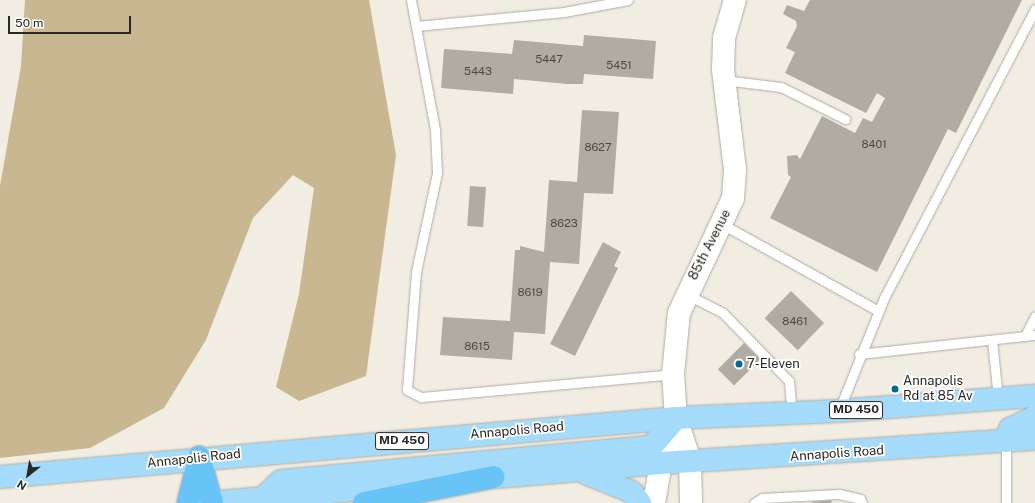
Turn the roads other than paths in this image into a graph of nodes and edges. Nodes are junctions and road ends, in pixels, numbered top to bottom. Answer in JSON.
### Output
{"nodes":[{"id":1,"x":412,"y":0,"type":"edge"},
{"id":2,"x":628,"y":0,"type":"edge"},
{"id":3,"x":735,"y":0,"type":"edge"},
{"id":4,"x":1035,"y":9,"type":"edge"},
{"id":5,"x":416,"y":26,"type":"junction"},
{"id":6,"x":724,"y":80,"type":"junction"},
{"id":7,"x":845,"y":119,"type":"dead end"},
{"id":8,"x":722,"y":224,"type":"junction"},
{"id":9,"x":686,"y":295,"type":"junction"},
{"id":10,"x":878,"y":311,"type":"junction"},
{"id":11,"x":1035,"y":316,"type":"edge"},
{"id":12,"x":1035,"y":335,"type":"edge"},
{"id":13,"x":1025,"y":336,"type":"junction"},
{"id":14,"x":992,"y":340,"type":"junction"},
{"id":15,"x":859,"y":354,"type":"junction"},
{"id":16,"x":673,"y":374,"type":"junction"},
{"id":17,"x":1035,"y":396,"type":"edge"},
{"id":18,"x":998,"y":398,"type":"junction"},
{"id":19,"x":838,"y":411,"type":"junction"},
{"id":20,"x":792,"y":413,"type":"junction"},
{"id":21,"x":1035,"y":417,"type":"edge"},
{"id":22,"x":676,"y":418,"type":"junction"},
{"id":23,"x":1035,"y":439,"type":"edge"},
{"id":24,"x":1006,"y":441,"type":"junction"},
{"id":25,"x":199,"y":457,"type":"junction"},
{"id":26,"x":690,"y":461,"type":"junction"},
{"id":27,"x":660,"y":463,"type":"junction"},
{"id":28,"x":575,"y":470,"type":"junction"},
{"id":29,"x":0,"y":477,"type":"edge"},
{"id":30,"x":493,"y":477,"type":"junction"},
{"id":31,"x":262,"y":498,"type":"junction"},
{"id":32,"x":188,"y":503,"type":"edge"},
{"id":33,"x":208,"y":503,"type":"edge"},
{"id":34,"x":212,"y":503,"type":"edge"},
{"id":35,"x":364,"y":503,"type":"edge"},
{"id":36,"x":640,"y":503,"type":"edge"},
{"id":37,"x":654,"y":503,"type":"edge"},
{"id":38,"x":691,"y":503,"type":"edge"},
{"id":39,"x":754,"y":503,"type":"edge"},
{"id":40,"x":862,"y":503,"type":"edge"},
{"id":41,"x":1006,"y":503,"type":"edge"}],
"edges":[{"from":1,"to":5,"type":"lane"},
{"from":2,"to":5,"type":"lane"},
{"from":3,"to":6,"type":"street","name":"85th Avenue"},
{"from":4,"to":10,"type":"lane"},
{"from":5,"to":16,"type":"lane"},
{"from":6,"to":7,"type":"lane"},
{"from":6,"to":8,"type":"street","name":"85th Avenue"},
{"from":8,"to":9,"type":"street","name":"85th Avenue"},
{"from":8,"to":10,"type":"lane"},
{"from":9,"to":16,"type":"street","name":"85th Avenue"},
{"from":9,"to":20,"type":"lane"},
{"from":10,"to":15,"type":"lane"},
{"from":11,"to":13,"type":"lane"},
{"from":12,"to":13,"type":"lane"},
{"from":13,"to":14,"type":"lane"},
{"from":14,"to":15,"type":"lane"},
{"from":14,"to":18,"type":"lane"},
{"from":15,"to":19,"type":"lane"},
{"from":16,"to":22,"type":"street","name":"85th Avenue"},
{"from":17,"to":18,"type":"main road","name":"Annapolis Road","number":"MD 450"},
{"from":18,"to":19,"type":"main road","name":"Annapolis Road","number":"MD 450"},
{"from":19,"to":20,"type":"main road","name":"Annapolis Road","number":"MD 450"},
{"from":20,"to":22,"type":"main road","name":"Annapolis Road","number":"MD 450"},
{"from":21,"to":24,"type":"main road"},
{"from":22,"to":25,"type":"main road","name":"Annapolis Road","number":"MD 450"},
{"from":22,"to":26,"type":"street","name":"85th Avenue"},
{"from":22,"to":27,"type":"street","name":"85th Avenue"},
{"from":22,"to":31,"type":"main road"},
{"from":23,"to":24,"type":"main road","name":"Annapolis Road"},
{"from":24,"to":26,"type":"main road","name":"Annapolis Road"},
{"from":24,"to":41,"type":"lane"},
{"from":25,"to":29,"type":"main road","name":"Annapolis Road","number":"MD 450"},
{"from":25,"to":32,"type":"highway"},
{"from":25,"to":34,"type":"highway"},
{"from":26,"to":27,"type":"main road","name":"Annapolis Road"},
{"from":26,"to":38,"type":"street","name":"85th Avenue"},
{"from":27,"to":28,"type":"main road","name":"Annapolis Road"},
{"from":27,"to":37,"type":"street","name":"85th Avenue"},
{"from":28,"to":30,"type":"main road","name":"Annapolis Road"},
{"from":28,"to":36,"type":"main road"},
{"from":30,"to":31,"type":"main road","name":"Annapolis Road"},
{"from":30,"to":35,"type":"highway"},
{"from":31,"to":34,"type":"main road","name":"Annapolis Road"},
{"from":33,"to":34,"type":"main road","name":"Annapolis Road"},
{"from":39,"to":40,"type":"lane"}]}
